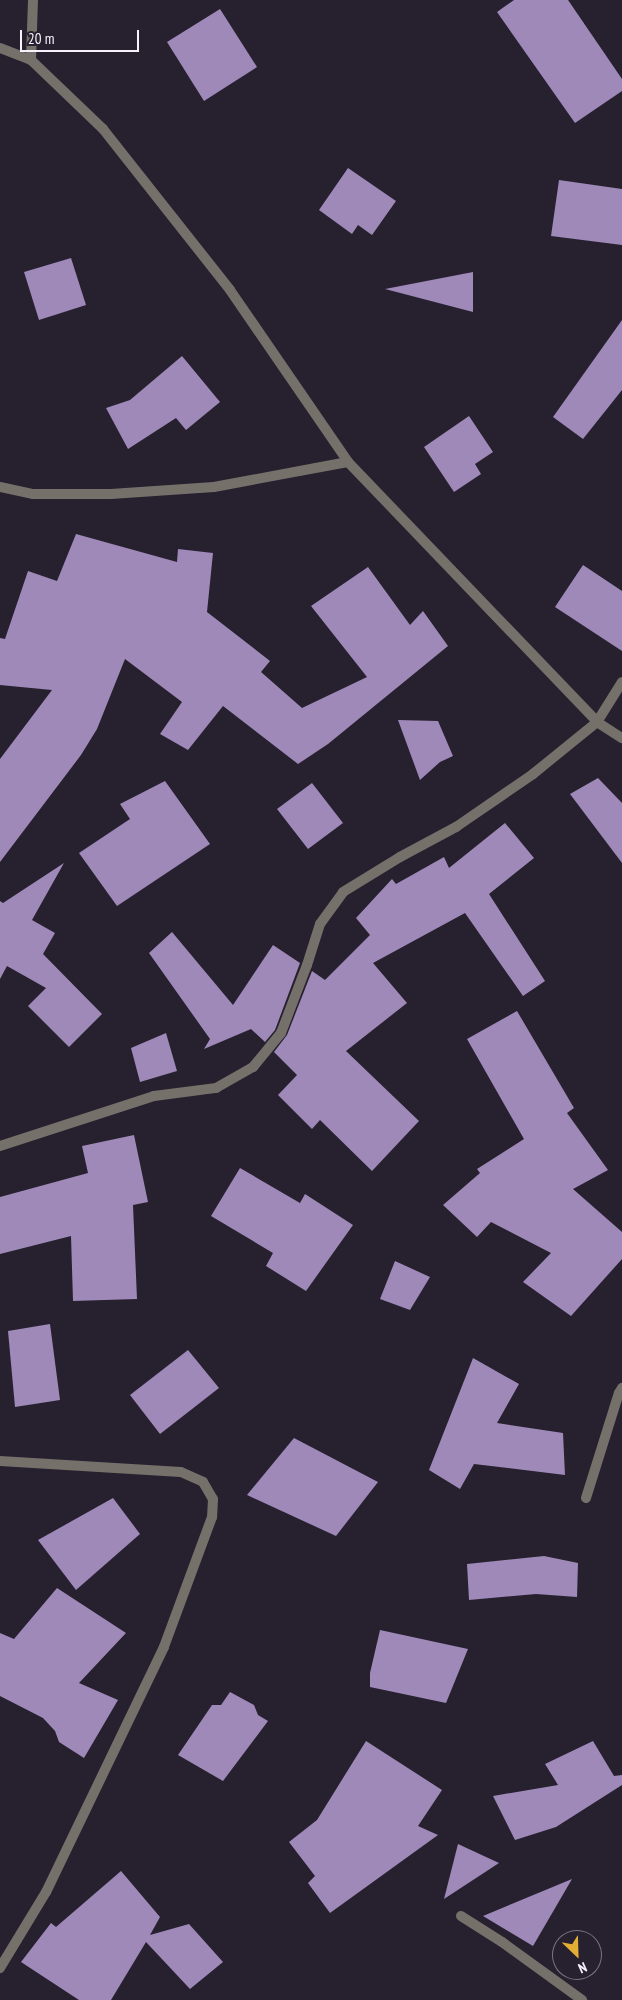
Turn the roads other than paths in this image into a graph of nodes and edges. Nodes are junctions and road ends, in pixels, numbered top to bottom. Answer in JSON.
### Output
{"nodes":[{"id":1,"x":33,"y":0,"type":"edge"},
{"id":2,"x":0,"y":48,"type":"edge"},
{"id":3,"x":31,"y":60,"type":"junction"},
{"id":4,"x":348,"y":462,"type":"junction"},
{"id":5,"x":0,"y":487,"type":"edge"},
{"id":6,"x":622,"y":682,"type":"edge"},
{"id":7,"x":597,"y":722,"type":"junction"},
{"id":8,"x":622,"y":738,"type":"edge"},
{"id":9,"x":0,"y":1146,"type":"edge"},
{"id":10,"x":622,"y":1388,"type":"edge"},
{"id":11,"x":0,"y":1461,"type":"edge"},
{"id":12,"x":586,"y":1498,"type":"dead end"},
{"id":13,"x":461,"y":1916,"type":"dead end"},
{"id":14,"x":0,"y":1968,"type":"edge"},
{"id":15,"x":582,"y":2000,"type":"edge"}],
"edges":[{"from":1,"to":3,"type":"street"},
{"from":2,"to":3,"type":"street"},
{"from":3,"to":4,"type":"street"},
{"from":4,"to":5,"type":"street"},
{"from":4,"to":7,"type":"street"},
{"from":6,"to":7,"type":"street"},
{"from":7,"to":8,"type":"street"},
{"from":7,"to":9,"type":"street"},
{"from":10,"to":12,"type":"street"},
{"from":11,"to":14,"type":"street"},
{"from":13,"to":15,"type":"street"}]}
